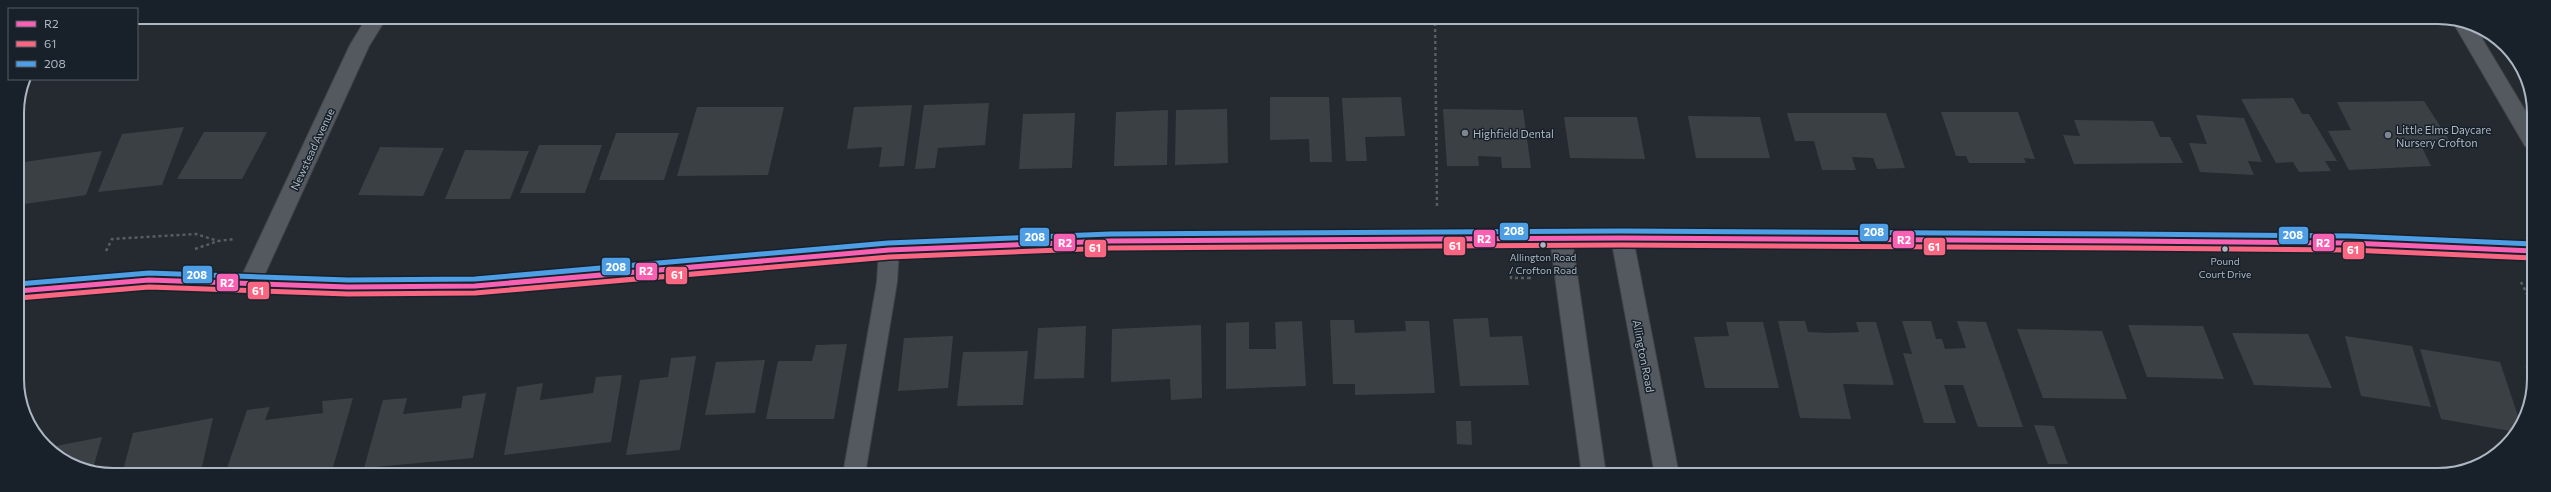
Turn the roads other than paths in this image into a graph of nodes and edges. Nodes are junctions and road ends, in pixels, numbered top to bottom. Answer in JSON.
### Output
{"nodes":[{"id":1,"x":373,"y":24,"type":"edge"},
{"id":2,"x":2467,"y":29,"type":"edge"},
{"id":3,"x":2527,"y":131,"type":"edge"},
{"id":4,"x":1622,"y":238,"type":"junction"},
{"id":5,"x":1561,"y":239,"type":"junction"},
{"id":6,"x":889,"y":250,"type":"junction"},
{"id":7,"x":2527,"y":252,"type":"edge"},
{"id":8,"x":250,"y":282,"type":"junction"},
{"id":9,"x":24,"y":290,"type":"edge"},
{"id":10,"x":855,"y":468,"type":"edge"},
{"id":11,"x":1593,"y":468,"type":"edge"},
{"id":12,"x":1666,"y":468,"type":"edge"}],
"edges":[{"from":1,"to":8,"type":"street","name":"Newstead Avenue"},
{"from":2,"to":3,"type":"street"},
{"from":4,"to":5,"type":"main road"},
{"from":4,"to":7,"type":"main road"},
{"from":4,"to":12,"type":"street","name":"Allington Road"},
{"from":5,"to":6,"type":"main road"},
{"from":5,"to":11,"type":"street"},
{"from":6,"to":8,"type":"main road"},
{"from":6,"to":10,"type":"lane"},
{"from":8,"to":9,"type":"main road"}]}
